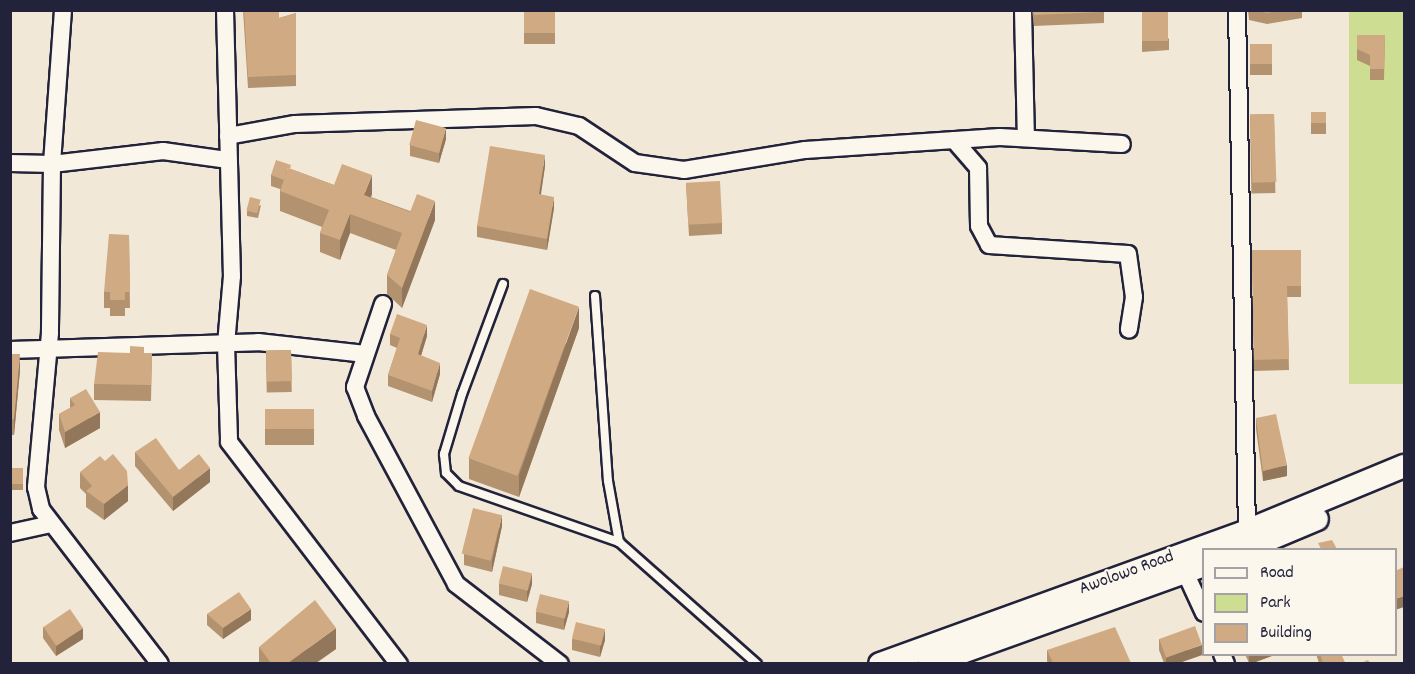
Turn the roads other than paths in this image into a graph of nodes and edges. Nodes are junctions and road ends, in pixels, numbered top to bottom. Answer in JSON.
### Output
{"nodes":[{"id":1,"x":63,"y":10,"type":"edge"},
{"id":2,"x":225,"y":10,"type":"edge"},
{"id":3,"x":1023,"y":10,"type":"edge"},
{"id":4,"x":1237,"y":10,"type":"edge"},
{"id":5,"x":228,"y":136,"type":"junction"},
{"id":6,"x":1026,"y":138,"type":"junction"},
{"id":7,"x":954,"y":140,"type":"junction"},
{"id":8,"x":1122,"y":144,"type":"dead end"},
{"id":9,"x":228,"y":160,"type":"junction"},
{"id":10,"x":10,"y":163,"type":"edge"},
{"id":11,"x":52,"y":164,"type":"junction"},
{"id":12,"x":503,"y":284,"type":"dead end"},
{"id":13,"x":595,"y":296,"type":"dead end"},
{"id":14,"x":383,"y":304,"type":"dead end"},
{"id":15,"x":1129,"y":330,"type":"dead end"},
{"id":16,"x":226,"y":344,"type":"junction"},
{"id":17,"x":10,"y":350,"type":"edge"},
{"id":18,"x":48,"y":350,"type":"junction"},
{"id":19,"x":365,"y":354,"type":"junction"},
{"id":20,"x":1404,"y":466,"type":"edge"},
{"id":21,"x":1404,"y":482,"type":"edge"},
{"id":22,"x":51,"y":524,"type":"junction"},
{"id":23,"x":10,"y":533,"type":"edge"},
{"id":24,"x":1245,"y":540,"type":"edge"},
{"id":25,"x":619,"y":542,"type":"junction"},
{"id":26,"x":1221,"y":548,"type":"edge"},
{"id":27,"x":1202,"y":554,"type":"edge"},
{"id":28,"x":1194,"y":568,"type":"edge"},
{"id":29,"x":1202,"y":608,"type":"edge"},
{"id":30,"x":160,"y":663,"type":"edge"},
{"id":31,"x":399,"y":663,"type":"edge"},
{"id":32,"x":560,"y":663,"type":"edge"},
{"id":33,"x":757,"y":663,"type":"edge"},
{"id":34,"x":880,"y":663,"type":"edge"},
{"id":35,"x":929,"y":663,"type":"edge"}],
"edges":[{"from":1,"to":11,"type":"street"},
{"from":2,"to":5,"type":"street"},
{"from":3,"to":6,"type":"street"},
{"from":4,"to":24,"type":"street"},
{"from":5,"to":7,"type":"street"},
{"from":5,"to":9,"type":"street"},
{"from":6,"to":7,"type":"street"},
{"from":6,"to":8,"type":"street"},
{"from":7,"to":15,"type":"street"},
{"from":9,"to":11,"type":"street"},
{"from":9,"to":16,"type":"street"},
{"from":10,"to":11,"type":"street"},
{"from":11,"to":18,"type":"street"},
{"from":12,"to":25,"type":"lane"},
{"from":13,"to":25,"type":"lane"},
{"from":14,"to":19,"type":"street"},
{"from":16,"to":18,"type":"street"},
{"from":16,"to":19,"type":"street"},
{"from":16,"to":31,"type":"street"},
{"from":17,"to":18,"type":"street"},
{"from":18,"to":22,"type":"street"},
{"from":19,"to":32,"type":"street"},
{"from":20,"to":24,"type":"main road","name":"Awolowo Road"},
{"from":21,"to":24,"type":"main road","name":"Awolowo Road"},
{"from":22,"to":23,"type":"street"},
{"from":22,"to":30,"type":"street"},
{"from":24,"to":26,"type":"main road","name":"Awolowo Road"},
{"from":25,"to":33,"type":"lane"},
{"from":27,"to":34,"type":"main road","name":"Awolowo Road"},
{"from":28,"to":29,"type":"street"},
{"from":28,"to":35,"type":"main road","name":"Awolowo Road"}]}
